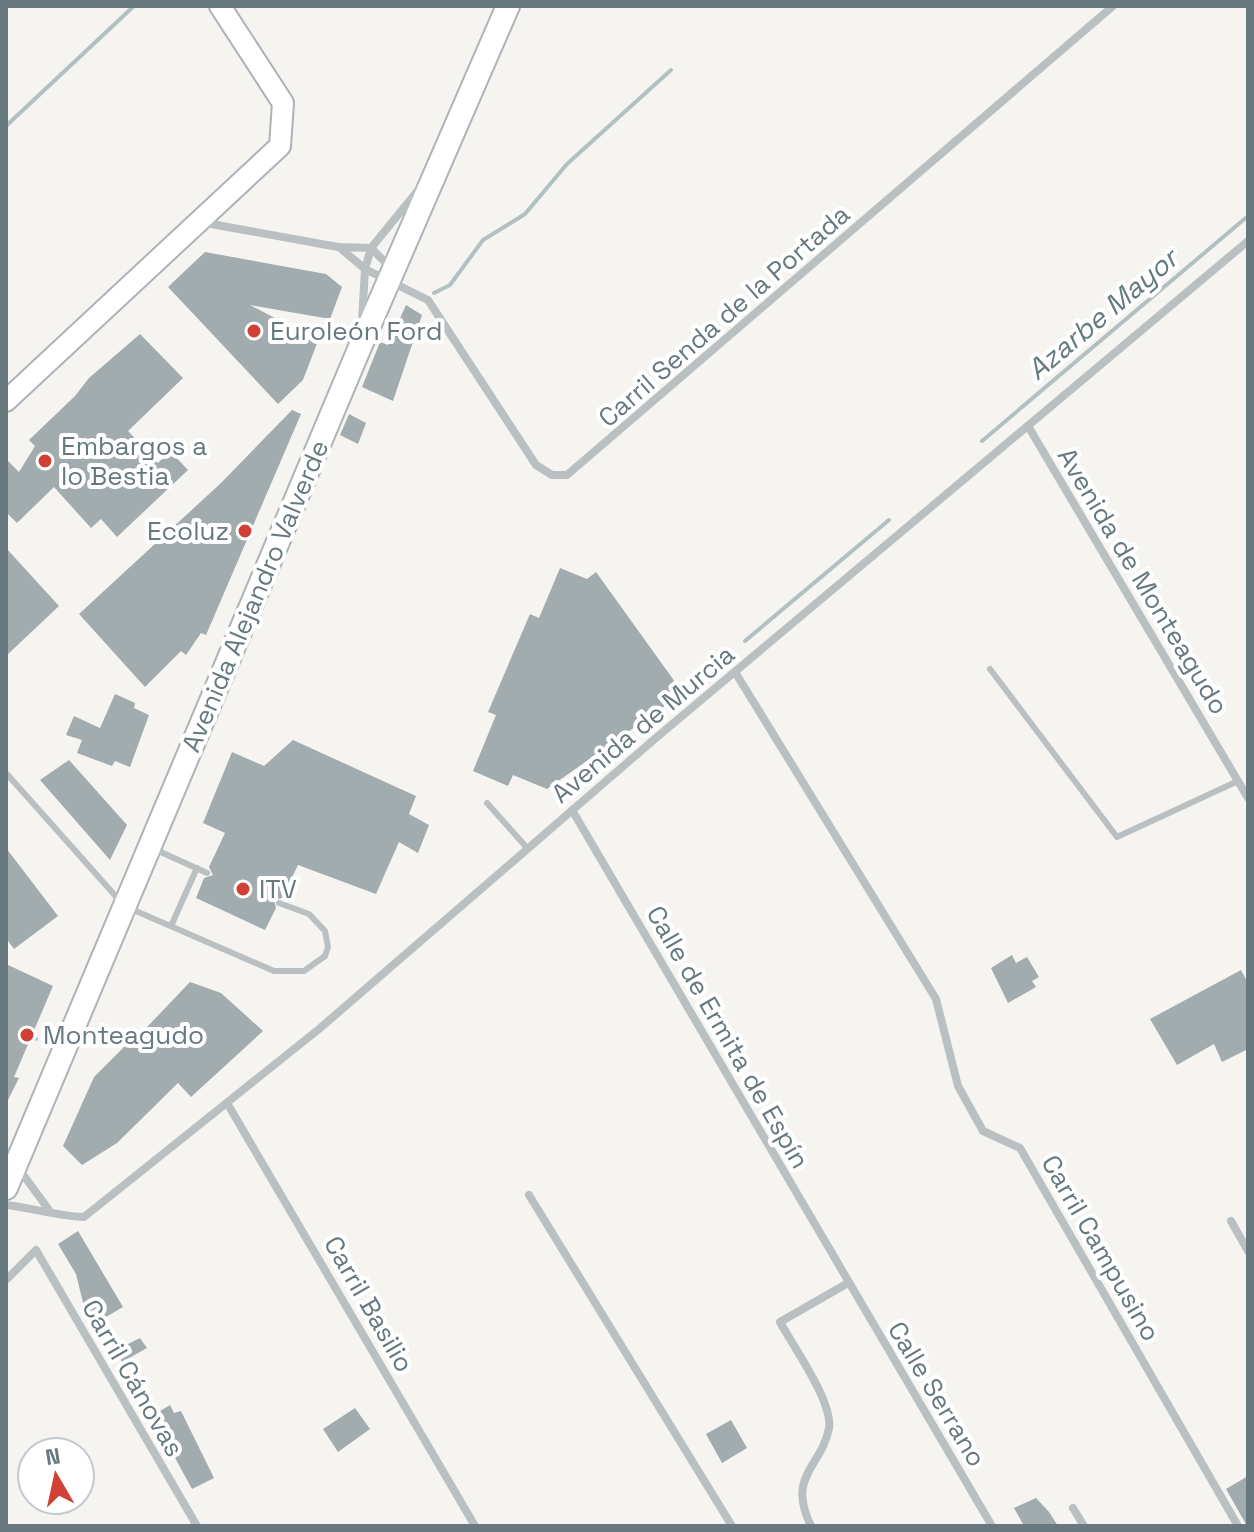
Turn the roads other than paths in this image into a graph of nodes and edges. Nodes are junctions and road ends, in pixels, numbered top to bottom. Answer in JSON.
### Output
{"nodes":[{"id":1,"x":220,"y":6,"type":"edge"},
{"id":2,"x":508,"y":6,"type":"edge"},
{"id":3,"x":1113,"y":6,"type":"edge"},
{"id":4,"x":440,"y":161,"type":"junction"},
{"id":5,"x":199,"y":222,"type":"junction"},
{"id":6,"x":1248,"y":241,"type":"edge"},
{"id":7,"x":338,"y":247,"type":"junction"},
{"id":8,"x":371,"y":248,"type":"junction"},
{"id":9,"x":365,"y":269,"type":"junction"},
{"id":10,"x":392,"y":276,"type":"junction"},
{"id":11,"x":360,"y":347,"type":"junction"},
{"id":12,"x":6,"y":401,"type":"edge"},
{"id":13,"x":1028,"y":426,"type":"junction"},
{"id":14,"x":990,"y":669,"type":"dead end"},
{"id":15,"x":735,"y":672,"type":"junction"},
{"id":16,"x":6,"y":773,"type":"edge"},
{"id":17,"x":1238,"y":781,"type":"junction"},
{"id":18,"x":1248,"y":798,"type":"edge"},
{"id":19,"x":487,"y":803,"type":"dead end"},
{"id":20,"x":572,"y":810,"type":"junction"},
{"id":21,"x":150,"y":847,"type":"junction"},
{"id":22,"x":528,"y":849,"type":"junction"},
{"id":23,"x":197,"y":868,"type":"junction"},
{"id":24,"x":207,"y":873,"type":"dead end"},
{"id":25,"x":279,"y":903,"type":"dead end"},
{"id":26,"x":125,"y":906,"type":"junction"},
{"id":27,"x":171,"y":926,"type":"junction"},
{"id":28,"x":227,"y":1103,"type":"junction"},
{"id":29,"x":10,"y":1176,"type":"edge"},
{"id":30,"x":529,"y":1195,"type":"dead end"},
{"id":31,"x":6,"y":1205,"type":"edge"},
{"id":32,"x":55,"y":1216,"type":"junction"},
{"id":33,"x":1231,"y":1221,"type":"dead end"},
{"id":34,"x":1248,"y":1251,"type":"edge"},
{"id":35,"x":6,"y":1280,"type":"edge"},
{"id":36,"x":848,"y":1283,"type":"junction"},
{"id":37,"x":1073,"y":1508,"type":"dead end"},
{"id":38,"x":197,"y":1526,"type":"edge"},
{"id":39,"x":475,"y":1526,"type":"edge"},
{"id":40,"x":732,"y":1526,"type":"edge"},
{"id":41,"x":811,"y":1526,"type":"edge"},
{"id":42,"x":992,"y":1526,"type":"edge"},
{"id":43,"x":1084,"y":1526,"type":"edge"},
{"id":44,"x":1238,"y":1526,"type":"edge"}],
"edges":[{"from":1,"to":5,"type":"street"},
{"from":2,"to":4,"type":"main road","name":"Avenida Alejandro Valverde"},
{"from":3,"to":10,"type":"street","name":"Carril Senda de la Portada"},
{"from":4,"to":8,"type":"street"},
{"from":4,"to":10,"type":"main road","name":"Avenida Alejandro Valverde"},
{"from":5,"to":7,"type":"street"},
{"from":5,"to":12,"type":"street"},
{"from":6,"to":13,"type":"street","name":"Avenida de Murcia"},
{"from":7,"to":8,"type":"street"},
{"from":7,"to":9,"type":"street"},
{"from":8,"to":9,"type":"street"},
{"from":8,"to":10,"type":"street"},
{"from":9,"to":10,"type":"street"},
{"from":9,"to":11,"type":"street"},
{"from":10,"to":11,"type":"main road","name":"Avenida Alejandro Valverde"},
{"from":11,"to":21,"type":"main road","name":"Avenida Alejandro Valverde"},
{"from":13,"to":15,"type":"street","name":"Avenida de Murcia"},
{"from":13,"to":17,"type":"street","name":"Avenida de Monteagudo"},
{"from":14,"to":17,"type":"lane"},
{"from":15,"to":20,"type":"street","name":"Avenida de Murcia"},
{"from":15,"to":44,"type":"street","name":"Carril Campusino"},
{"from":16,"to":26,"type":"lane"},
{"from":17,"to":18,"type":"street","name":"Avenida de Monteagudo"},
{"from":19,"to":22,"type":"lane"},
{"from":20,"to":22,"type":"street","name":"Avenida de Murcia"},
{"from":20,"to":36,"type":"street","name":"Calle de Ermita de Espín"},
{"from":21,"to":23,"type":"lane"},
{"from":21,"to":26,"type":"main road","name":"Avenida Alejandro Valverde"},
{"from":22,"to":28,"type":"street","name":"Avenida de Murcia"},
{"from":23,"to":24,"type":"lane"},
{"from":23,"to":27,"type":"lane"},
{"from":25,"to":27,"type":"lane"},
{"from":26,"to":27,"type":"lane"},
{"from":26,"to":29,"type":"main road","name":"Avenida Alejandro Valverde"},
{"from":28,"to":32,"type":"street","name":"Avenida de Murcia"},
{"from":28,"to":39,"type":"street","name":"Carril Basilio"},
{"from":29,"to":32,"type":"street"},
{"from":30,"to":40,"type":"street"},
{"from":31,"to":32,"type":"street","name":"Avenida de Murcia"},
{"from":33,"to":34,"type":"street"},
{"from":35,"to":38,"type":"street","name":"Carril Cánovas"},
{"from":36,"to":41,"type":"street"},
{"from":36,"to":42,"type":"street","name":"Calle Serrano"},
{"from":37,"to":43,"type":"street"}]}
